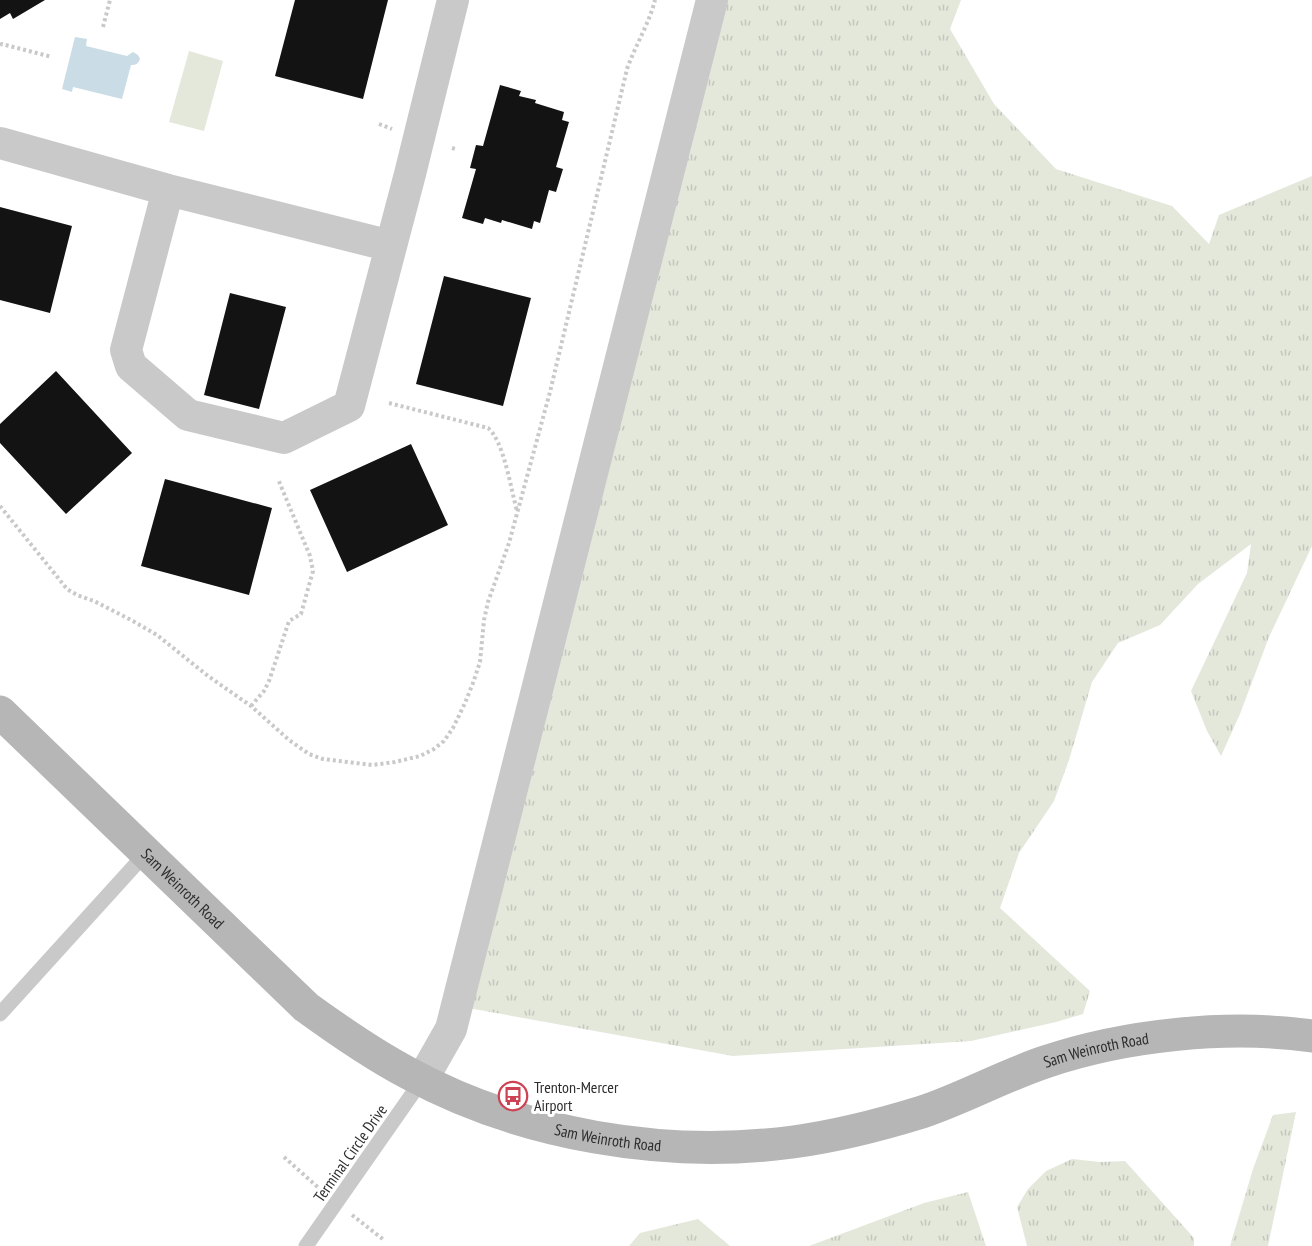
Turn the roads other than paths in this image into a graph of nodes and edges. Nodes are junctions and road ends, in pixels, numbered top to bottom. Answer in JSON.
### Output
{"nodes":[{"id":1,"x":453,"y":0,"type":"edge"},
{"id":2,"x":712,"y":0,"type":"edge"},
{"id":3,"x":0,"y":143,"type":"edge"},
{"id":4,"x":168,"y":190,"type":"junction"},
{"id":5,"x":391,"y":246,"type":"junction"},
{"id":6,"x":0,"y":712,"type":"edge"},
{"id":7,"x":146,"y":853,"type":"junction"},
{"id":8,"x":0,"y":1014,"type":"edge"},
{"id":9,"x":1312,"y":1036,"type":"edge"},
{"id":10,"x":422,"y":1080,"type":"junction"},
{"id":11,"x":306,"y":1246,"type":"edge"}],
"edges":[{"from":1,"to":5,"type":"street"},
{"from":2,"to":10,"type":"street"},
{"from":3,"to":4,"type":"street"},
{"from":4,"to":5,"type":"street"},
{"from":4,"to":5,"type":"street"},
{"from":6,"to":7,"type":"street","name":"Sam Weinroth Road"},
{"from":7,"to":8,"type":"lane"},
{"from":7,"to":10,"type":"street","name":"Sam Weinroth Road"},
{"from":9,"to":10,"type":"street","name":"Sam Weinroth Road"},
{"from":10,"to":11,"type":"lane","name":"Terminal Circle Drive"}]}
